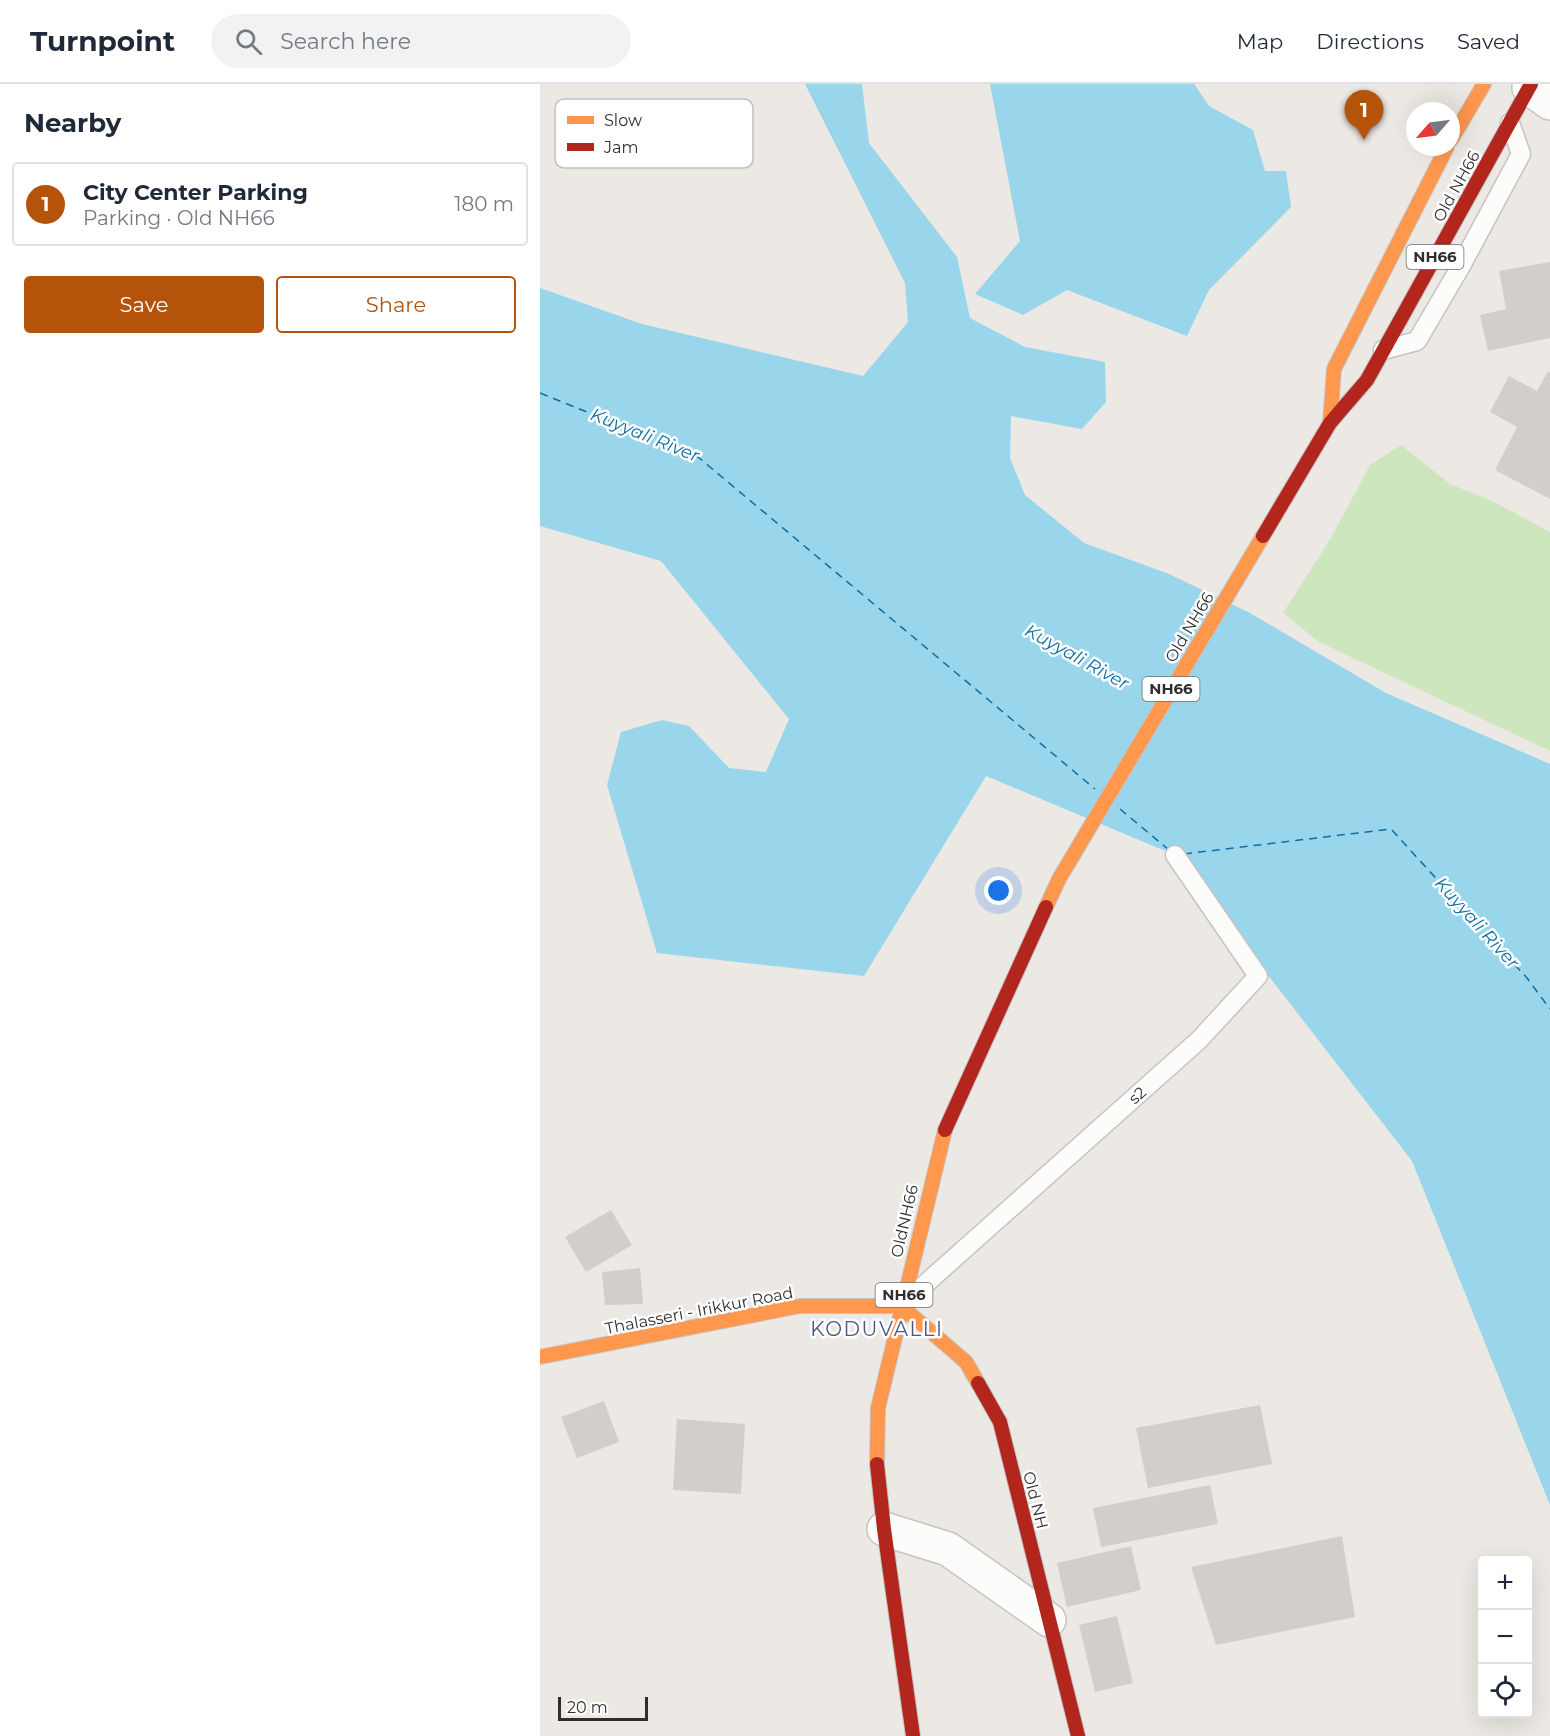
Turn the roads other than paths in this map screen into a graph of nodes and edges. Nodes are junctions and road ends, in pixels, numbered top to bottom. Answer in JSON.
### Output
{"nodes":[{"id":1,"x":1484,"y":84,"type":"edge"},
{"id":2,"x":1537,"y":92,"type":"edge"},
{"id":3,"x":1510,"y":123,"type":"junction"},
{"id":4,"x":1460,"y":125,"type":"edge"},
{"id":5,"x":1442,"y":156,"type":"edge"},
{"id":6,"x":1383,"y":350,"type":"junction"},
{"id":7,"x":1329,"y":423,"type":"junction"},
{"id":8,"x":1175,"y":855,"type":"dead end"},
{"id":9,"x":1059,"y":879,"type":"joint"},
{"id":10,"x":901,"y":1306,"type":"junction"},
{"id":11,"x":540,"y":1357,"type":"edge"},
{"id":12,"x":884,"y":1529,"type":"junction"},
{"id":13,"x":1049,"y":1620,"type":"junction"},
{"id":14,"x":913,"y":1736,"type":"edge"},
{"id":15,"x":1078,"y":1736,"type":"edge"}],
"edges":[{"from":1,"to":4,"type":"main road","name":"Old NH66"},
{"from":2,"to":3,"type":"main road","name":"Old NH66","number":"NH66"},
{"from":3,"to":6,"type":"main road","name":"Old NH66","number":"NH66"},
{"from":3,"to":6,"type":"lane"},
{"from":5,"to":7,"type":"main road","name":"Old NH66","number":"NH66"},
{"from":6,"to":7,"type":"main road","name":"Old NH66","number":"NH66"},
{"from":7,"to":9,"type":"main road","name":"Old NH66","number":"NH66"},
{"from":8,"to":10,"type":"lane","name":"s2"},
{"from":9,"to":10,"type":"main road","name":"OldNH66","number":"NH66"},
{"from":10,"to":11,"type":"main road","name":"Thalasseri - Irikkur Road"},
{"from":10,"to":12,"type":"main road","name":"OldNH66","number":"NH66"},
{"from":10,"to":13,"type":"main road","name":"Old NH"},
{"from":12,"to":13,"type":"street"},
{"from":12,"to":14,"type":"main road","name":"OldNH66","number":"NH66"},
{"from":13,"to":15,"type":"main road","name":"Old NH"}]}
